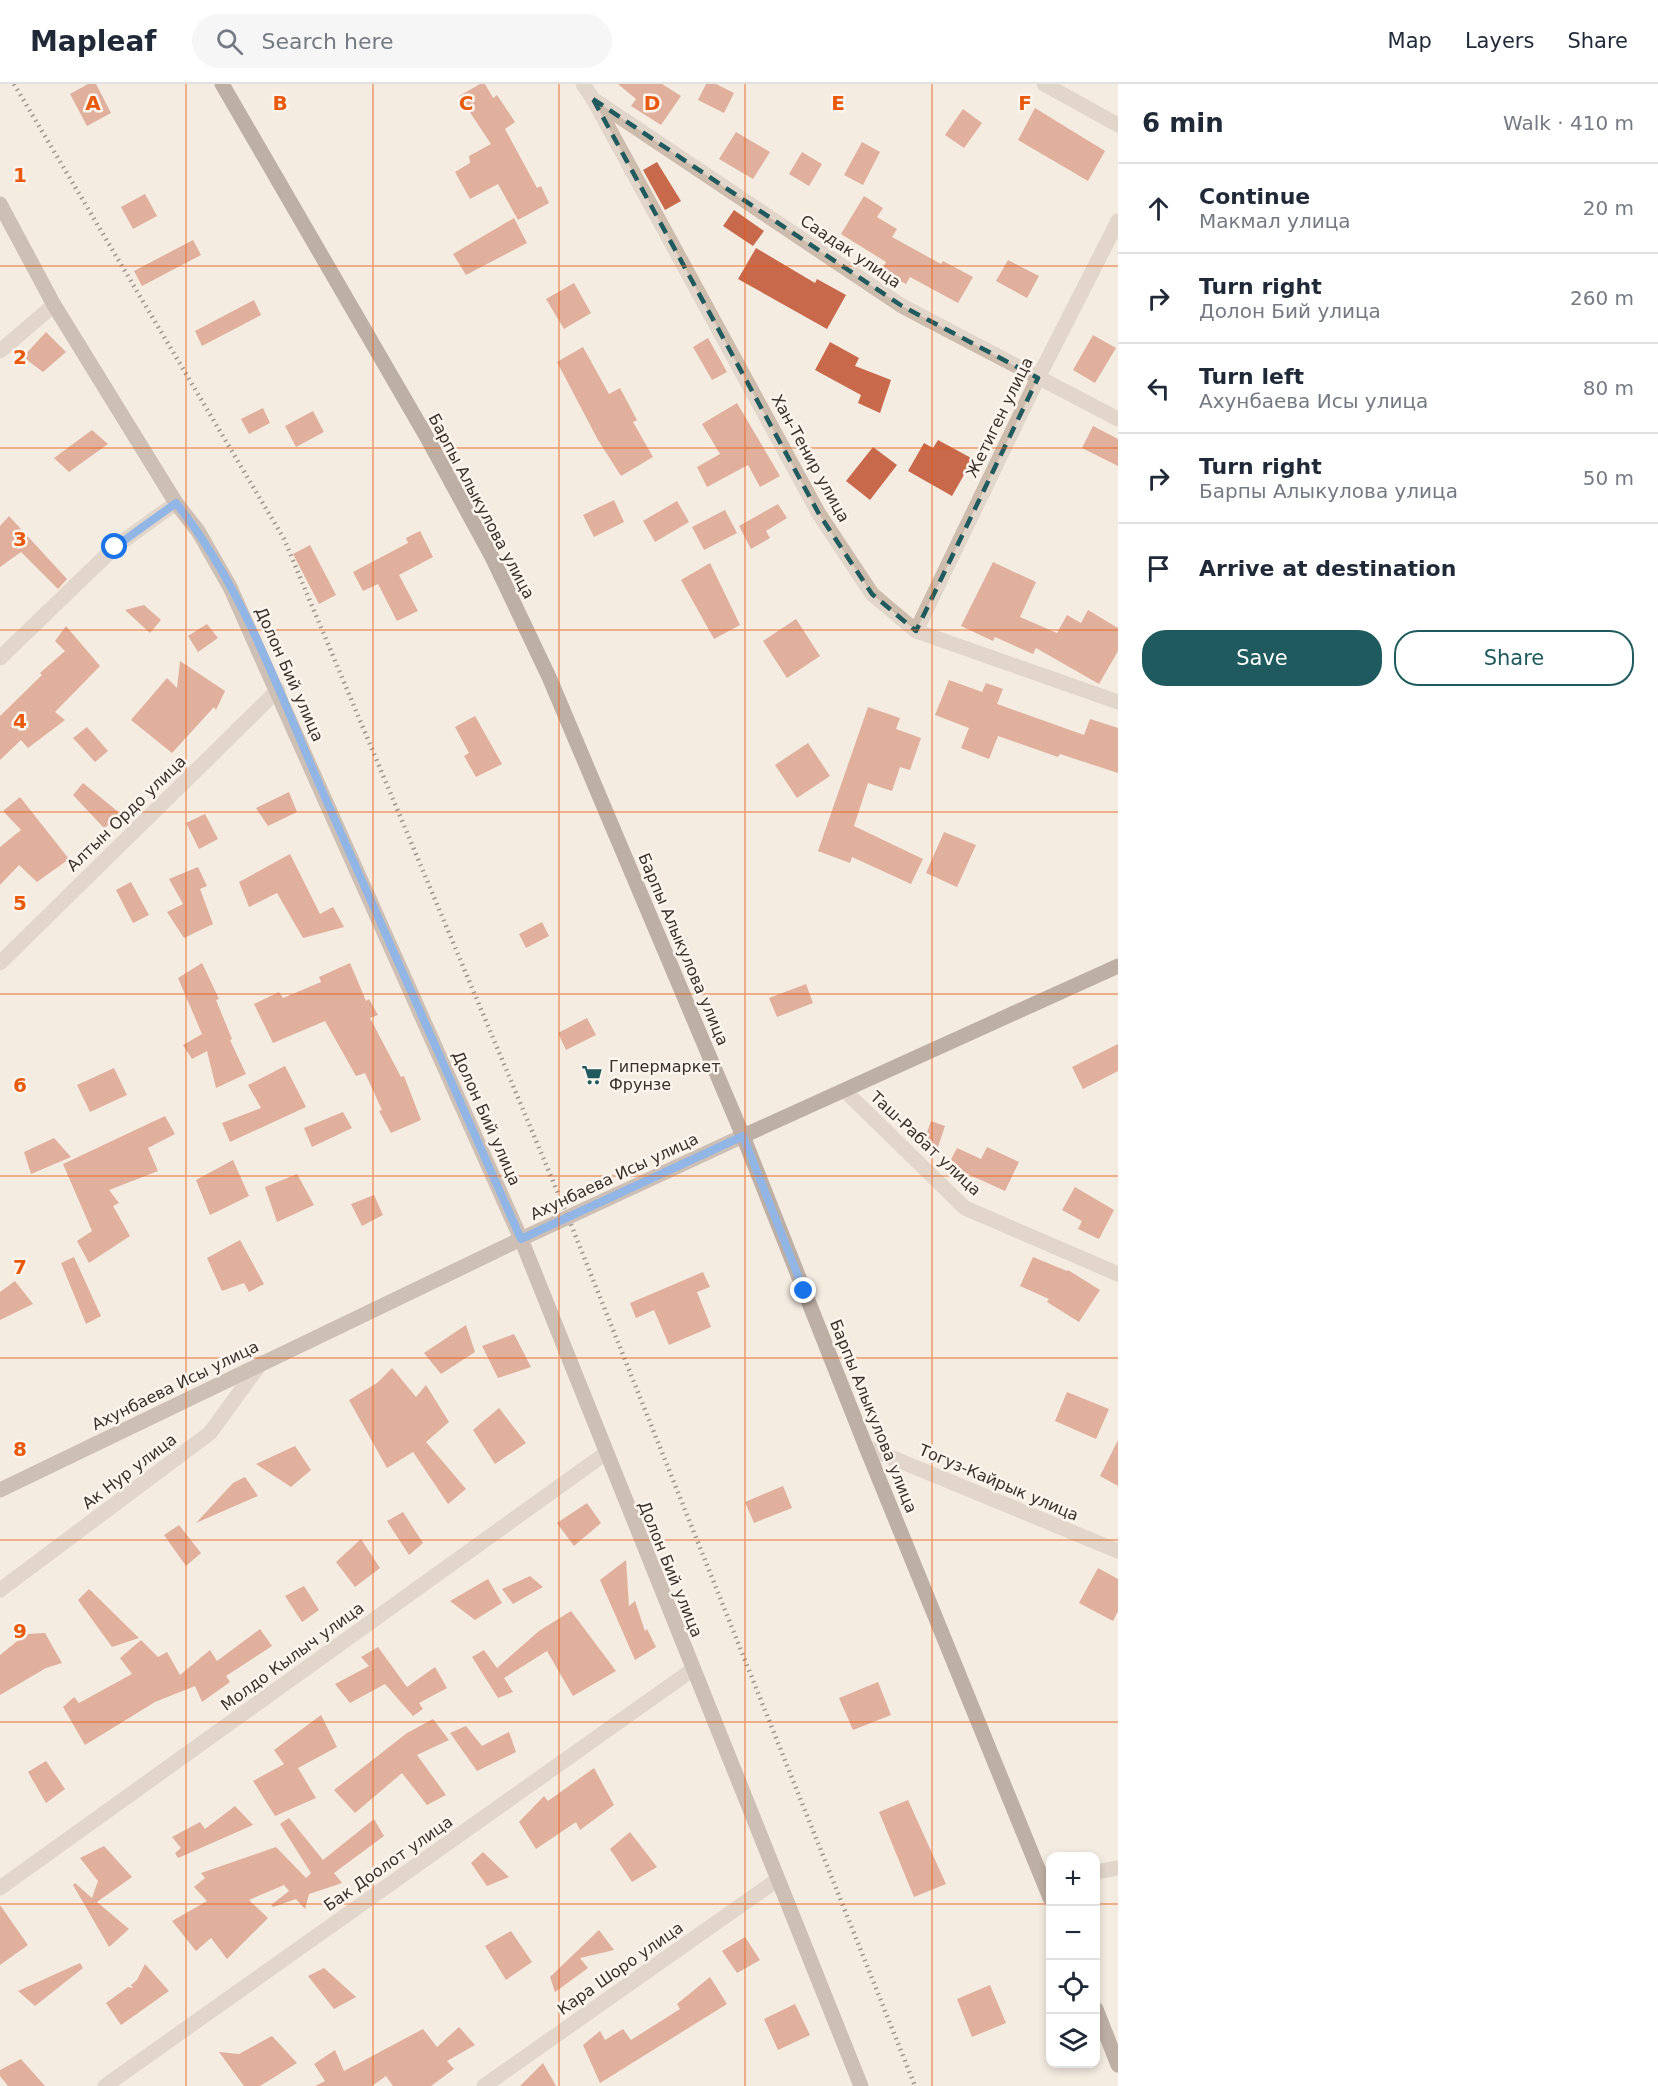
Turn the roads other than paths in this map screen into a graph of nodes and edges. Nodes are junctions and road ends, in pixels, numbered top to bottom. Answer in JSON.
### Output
{"nodes":[{"id":1,"x":222,"y":84,"type":"edge"},
{"id":2,"x":583,"y":84,"type":"edge"},
{"id":3,"x":1044,"y":84,"type":"edge"},
{"id":4,"x":593,"y":99,"type":"junction"},
{"id":5,"x":1118,"y":125,"type":"edge"},
{"id":6,"x":0,"y":204,"type":"edge"},
{"id":7,"x":1118,"y":221,"type":"edge"},
{"id":8,"x":54,"y":305,"type":"junction"},
{"id":9,"x":0,"y":351,"type":"edge"},
{"id":10,"x":1038,"y":378,"type":"junction"},
{"id":11,"x":1118,"y":419,"type":"edge"},
{"id":12,"x":176,"y":503,"type":"junction"},
{"id":13,"x":916,"y":631,"type":"junction"},
{"id":14,"x":0,"y":658,"type":"edge"},
{"id":15,"x":278,"y":690,"type":"junction"},
{"id":16,"x":1118,"y":702,"type":"edge"},
{"id":17,"x":0,"y":963,"type":"edge"},
{"id":18,"x":1118,"y":966,"type":"edge"},
{"id":19,"x":845,"y":1091,"type":"junction"},
{"id":20,"x":743,"y":1136,"type":"junction"},
{"id":21,"x":521,"y":1239,"type":"junction"},
{"id":22,"x":1118,"y":1274,"type":"edge"},
{"id":23,"x":261,"y":1363,"type":"junction"},
{"id":24,"x":866,"y":1446,"type":"junction"},
{"id":25,"x":606,"y":1453,"type":"junction"},
{"id":26,"x":0,"y":1490,"type":"edge"},
{"id":27,"x":1118,"y":1551,"type":"edge"},
{"id":28,"x":0,"y":1590,"type":"edge"},
{"id":29,"x":692,"y":1670,"type":"junction"},
{"id":30,"x":1118,"y":1868,"type":"edge"},
{"id":31,"x":1100,"y":1871,"type":"edge"},
{"id":32,"x":1046,"y":1879,"type":"edge"},
{"id":33,"x":777,"y":1880,"type":"junction"},
{"id":34,"x":0,"y":1888,"type":"edge"},
{"id":35,"x":1097,"y":2014,"type":"edge"},
{"id":36,"x":1118,"y":2065,"type":"edge"},
{"id":37,"x":105,"y":2086,"type":"edge"},
{"id":38,"x":484,"y":2086,"type":"edge"},
{"id":39,"x":861,"y":2086,"type":"edge"}],
"edges":[{"from":1,"to":20,"type":"main road","name":"Барпы Алыкулова улица"},
{"from":2,"to":4,"type":"street","name":"Саадак улица"},
{"from":3,"to":5,"type":"street"},
{"from":4,"to":10,"type":"street","name":"Саадак улица"},
{"from":4,"to":13,"type":"street","name":"Хан-Тенир улица"},
{"from":6,"to":8,"type":"street","name":"Долон Бий улица"},
{"from":7,"to":10,"type":"street","name":"Жетиген улица"},
{"from":8,"to":9,"type":"street"},
{"from":8,"to":12,"type":"street","name":"Долон Бий улица"},
{"from":10,"to":11,"type":"street","name":"Саадак улица"},
{"from":10,"to":13,"type":"street","name":"Жетиген улица"},
{"from":12,"to":14,"type":"street"},
{"from":12,"to":15,"type":"street","name":"Долон Бий улица"},
{"from":13,"to":16,"type":"street","name":"Хан-Тенир улица"},
{"from":15,"to":17,"type":"street","name":"Алтын Ордо улица"},
{"from":15,"to":21,"type":"street","name":"Долон Бий улица"},
{"from":18,"to":19,"type":"main road","name":"Ахунбаева Исы улица"},
{"from":19,"to":20,"type":"main road","name":"Ахунбаева Исы улица"},
{"from":19,"to":22,"type":"street","name":"Таш-Рабат улица"},
{"from":20,"to":21,"type":"street","name":"Ахунбаева Исы улица"},
{"from":20,"to":24,"type":"main road","name":"Барпы Алыкулова улица"},
{"from":21,"to":23,"type":"street","name":"Ахунбаева Исы улица"},
{"from":21,"to":25,"type":"street","name":"Долон Бий улица"},
{"from":23,"to":26,"type":"street","name":"Ахунбаева Исы улица"},
{"from":23,"to":28,"type":"street","name":"Ак Нур улица"},
{"from":24,"to":27,"type":"street","name":"Тогуз-Кайрык улица"},
{"from":24,"to":32,"type":"main road","name":"Барпы Алыкулова улица"},
{"from":25,"to":29,"type":"street","name":"Долон Бий улица"},
{"from":25,"to":34,"type":"street","name":"Молдо Кылыч улица"},
{"from":29,"to":33,"type":"street","name":"Долон Бий улица"},
{"from":29,"to":37,"type":"street","name":"Бак Доолот улица"},
{"from":30,"to":31,"type":"street"},
{"from":33,"to":38,"type":"street","name":"Кара Шоро улица"},
{"from":33,"to":39,"type":"street","name":"Долон Бий улица"},
{"from":35,"to":36,"type":"main road"}]}
